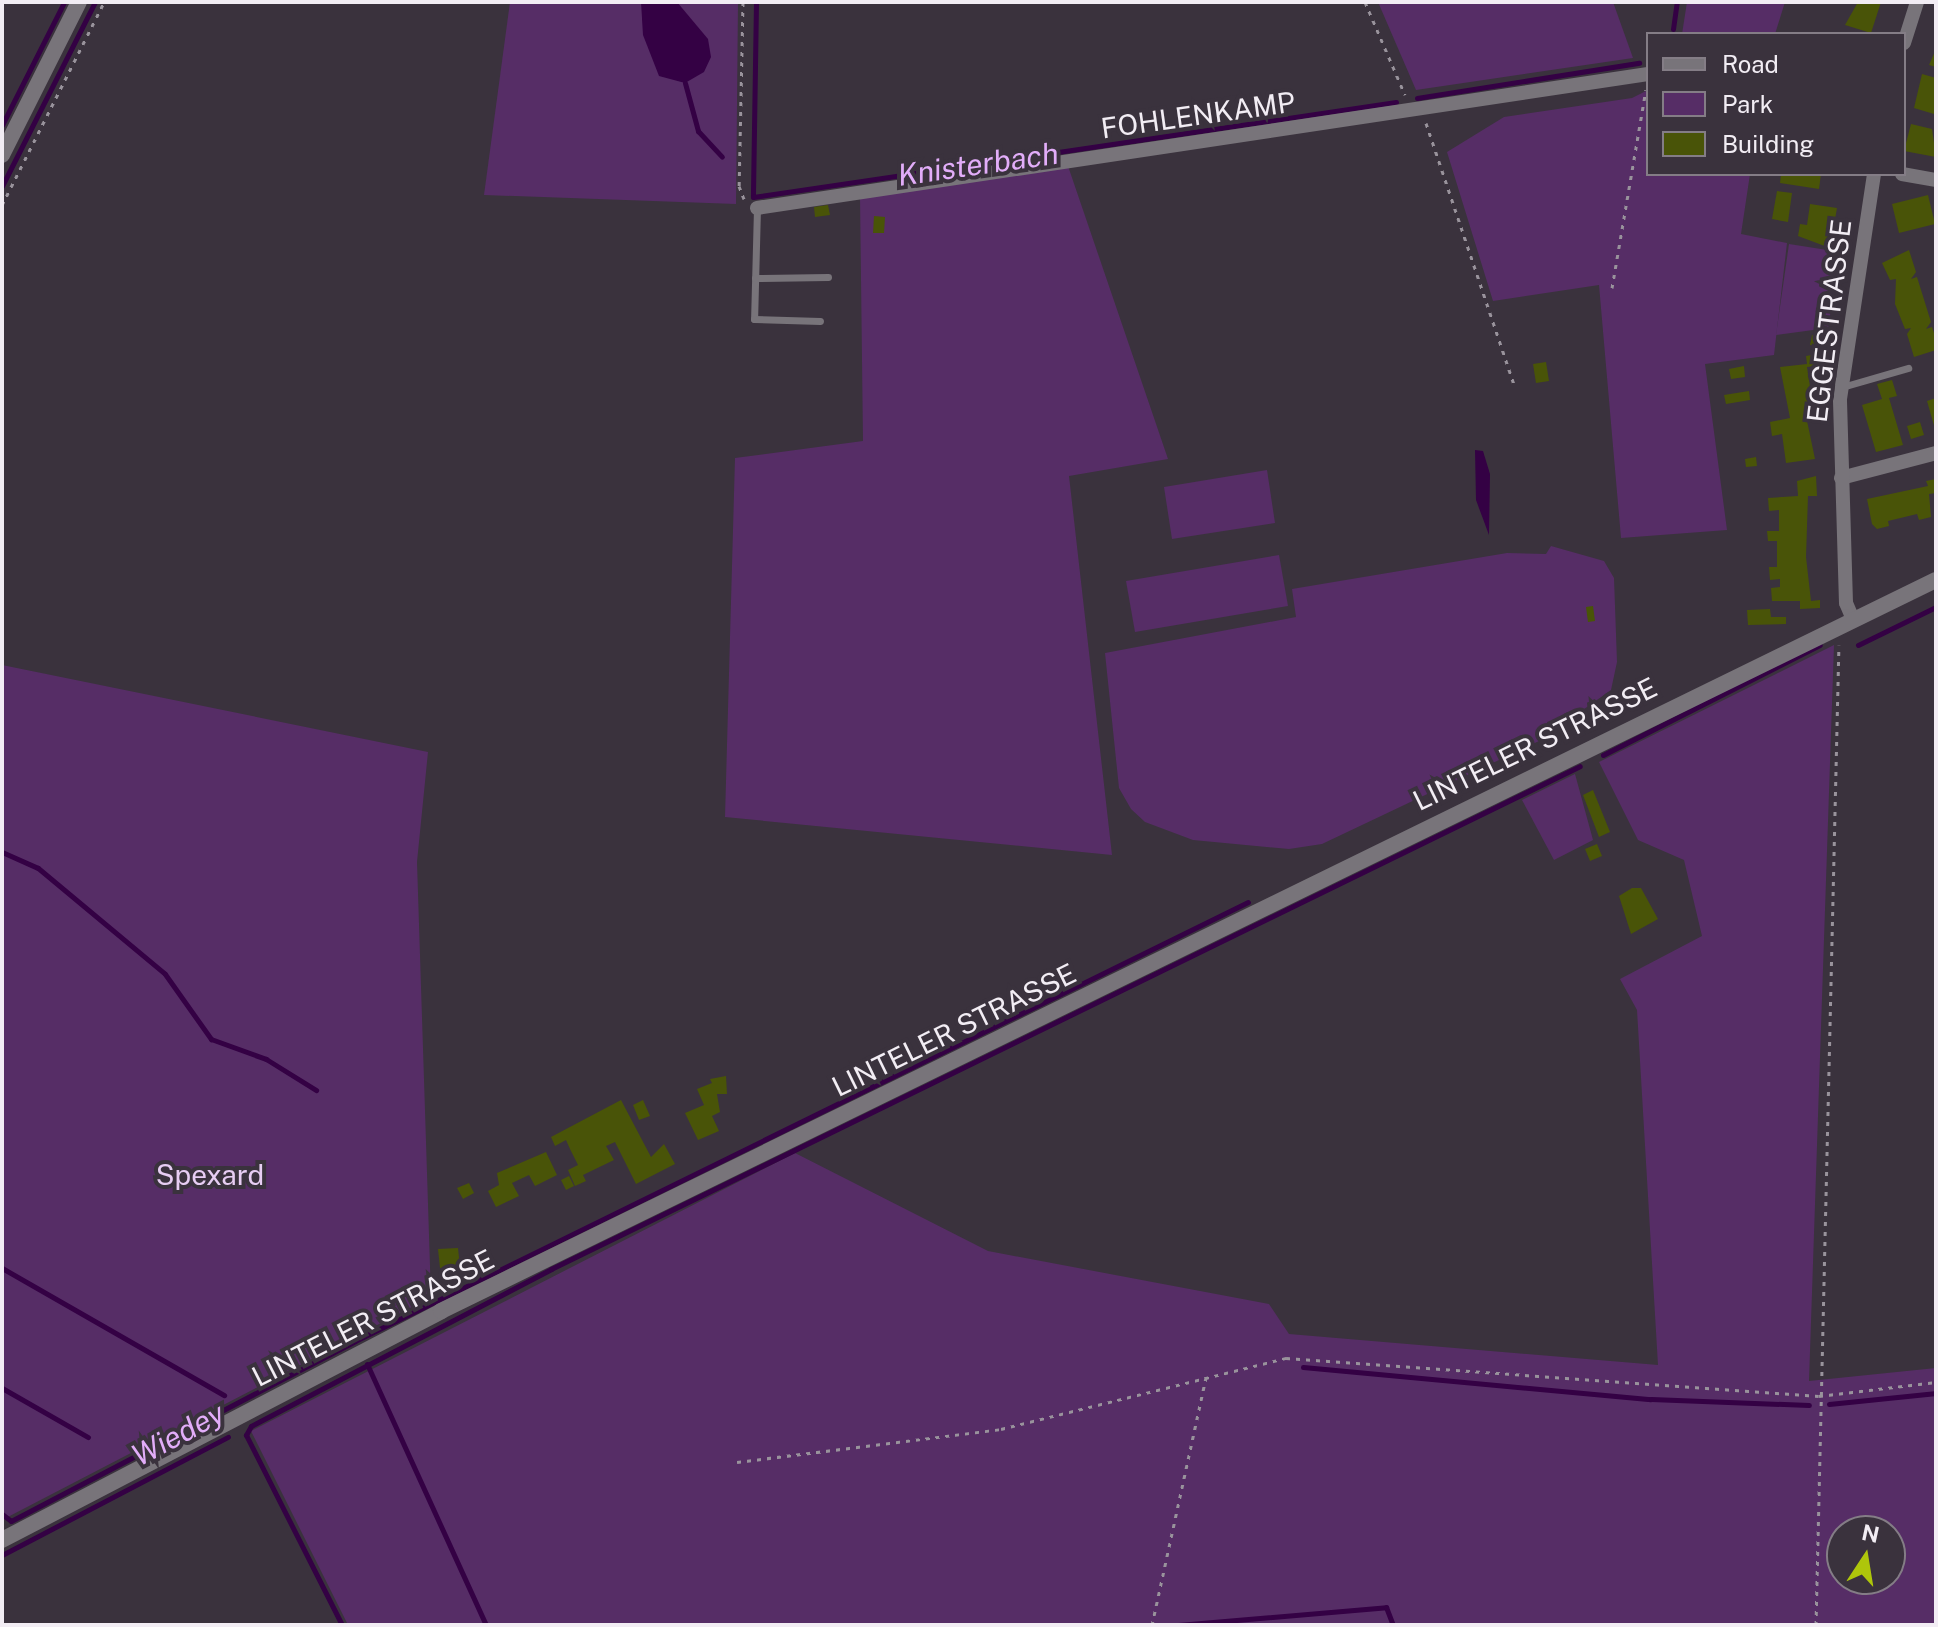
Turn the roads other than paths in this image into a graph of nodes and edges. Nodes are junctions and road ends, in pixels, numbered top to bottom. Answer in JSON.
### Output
{"nodes":[{"id":1,"x":79,"y":2,"type":"edge"},
{"id":2,"x":1917,"y":2,"type":"edge"},
{"id":3,"x":1906,"y":37,"type":"edge"},
{"id":4,"x":1646,"y":76,"type":"edge"},
{"id":5,"x":2,"y":155,"type":"edge"},
{"id":6,"x":1906,"y":175,"type":"edge"},
{"id":7,"x":1874,"y":176,"type":"edge"},
{"id":8,"x":1936,"y":180,"type":"edge"},
{"id":9,"x":757,"y":208,"type":"joint"},
{"id":10,"x":828,"y":277,"type":"dead end"},
{"id":11,"x":755,"y":278,"type":"junction"},
{"id":12,"x":820,"y":321,"type":"dead end"},
{"id":13,"x":1908,"y":368,"type":"dead end"},
{"id":14,"x":1842,"y":387,"type":"junction"},
{"id":15,"x":1936,"y":453,"type":"edge"},
{"id":16,"x":1841,"y":478,"type":"junction"},
{"id":17,"x":1936,"y":580,"type":"edge"},
{"id":18,"x":1852,"y":617,"type":"junction"},
{"id":19,"x":2,"y":1540,"type":"edge"}],
"edges":[{"from":1,"to":5,"type":"street"},
{"from":2,"to":3,"type":"street"},
{"from":4,"to":9,"type":"street","name":"FOHLENKAMP"},
{"from":6,"to":8,"type":"street"},
{"from":7,"to":14,"type":"street","name":"EGGESTRASSE"},
{"from":9,"to":11,"type":"lane"},
{"from":10,"to":11,"type":"lane"},
{"from":11,"to":12,"type":"lane"},
{"from":13,"to":14,"type":"lane"},
{"from":14,"to":16,"type":"street","name":"EGGESTRASSE"},
{"from":15,"to":16,"type":"street"},
{"from":16,"to":18,"type":"street","name":"EGGESTRASSE"},
{"from":17,"to":18,"type":"street","name":"LINTELER STRASSE"},
{"from":18,"to":19,"type":"street","name":"LINTELER STRASSE"}]}
